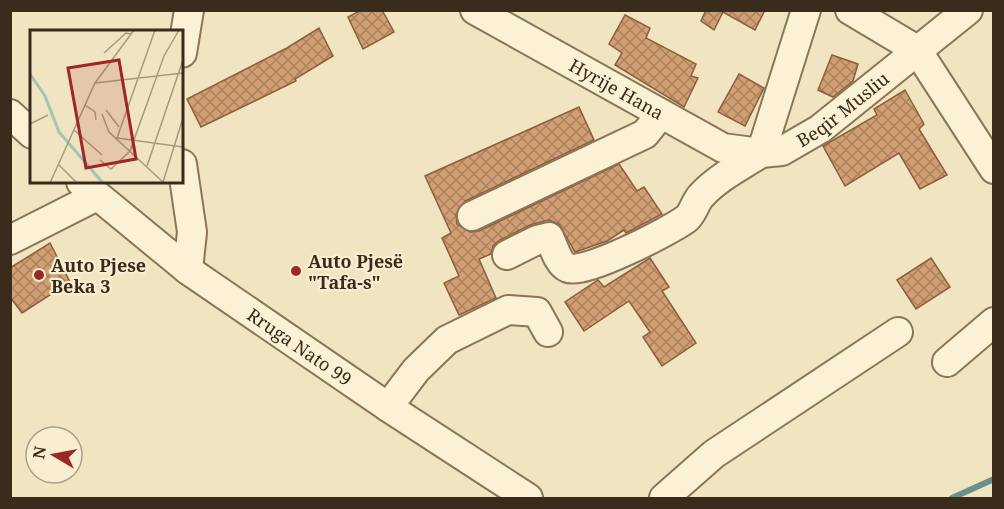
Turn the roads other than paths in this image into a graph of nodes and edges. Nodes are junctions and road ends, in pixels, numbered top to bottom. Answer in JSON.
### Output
{"nodes":[{"id":1,"x":189,"y":10,"type":"edge"},
{"id":2,"x":475,"y":10,"type":"edge"},
{"id":3,"x":806,"y":10,"type":"edge"},
{"id":4,"x":850,"y":10,"type":"edge"},
{"id":5,"x":968,"y":10,"type":"edge"},
{"id":6,"x":183,"y":47,"type":"edge"},
{"id":7,"x":916,"y":50,"type":"junction"},
{"id":8,"x":10,"y":114,"type":"edge"},
{"id":9,"x":661,"y":114,"type":"junction"},
{"id":10,"x":30,"y":132,"type":"edge"},
{"id":11,"x":761,"y":153,"type":"junction"},
{"id":12,"x":993,"y":169,"type":"edge"},
{"id":13,"x":183,"y":171,"type":"edge"},
{"id":14,"x":89,"y":189,"type":"edge"},
{"id":15,"x":472,"y":216,"type":"dead end"},
{"id":16,"x":10,"y":240,"type":"edge"},
{"id":17,"x":507,"y":255,"type":"dead end"},
{"id":18,"x":188,"y":270,"type":"junction"},
{"id":19,"x":993,"y":322,"type":"edge"},
{"id":20,"x":548,"y":332,"type":"dead end"},
{"id":21,"x":898,"y":332,"type":"dead end"},
{"id":22,"x":947,"y":362,"type":"dead end"},
{"id":23,"x":388,"y":407,"type":"junction"},
{"id":24,"x":528,"y":498,"type":"edge"},
{"id":25,"x":664,"y":498,"type":"edge"}],
"edges":[{"from":1,"to":6,"type":"street"},
{"from":2,"to":9,"type":"street","name":"Hyrije Hana"},
{"from":3,"to":11,"type":"street"},
{"from":4,"to":7,"type":"street"},
{"from":5,"to":7,"type":"street","name":"Beqir Musliu"},
{"from":7,"to":11,"type":"street","name":"Beqir Musliu"},
{"from":7,"to":12,"type":"street"},
{"from":8,"to":10,"type":"street"},
{"from":9,"to":11,"type":"street","name":"Hyrije Hana"},
{"from":9,"to":15,"type":"street"},
{"from":11,"to":17,"type":"street"},
{"from":13,"to":18,"type":"street"},
{"from":14,"to":16,"type":"street"},
{"from":14,"to":18,"type":"street","name":"Rruga Nato 99"},
{"from":18,"to":23,"type":"street","name":"Rruga Nato 99"},
{"from":19,"to":22,"type":"street"},
{"from":20,"to":23,"type":"street"},
{"from":21,"to":25,"type":"street"},
{"from":23,"to":24,"type":"street","name":"Rruga Nato 99"}]}
